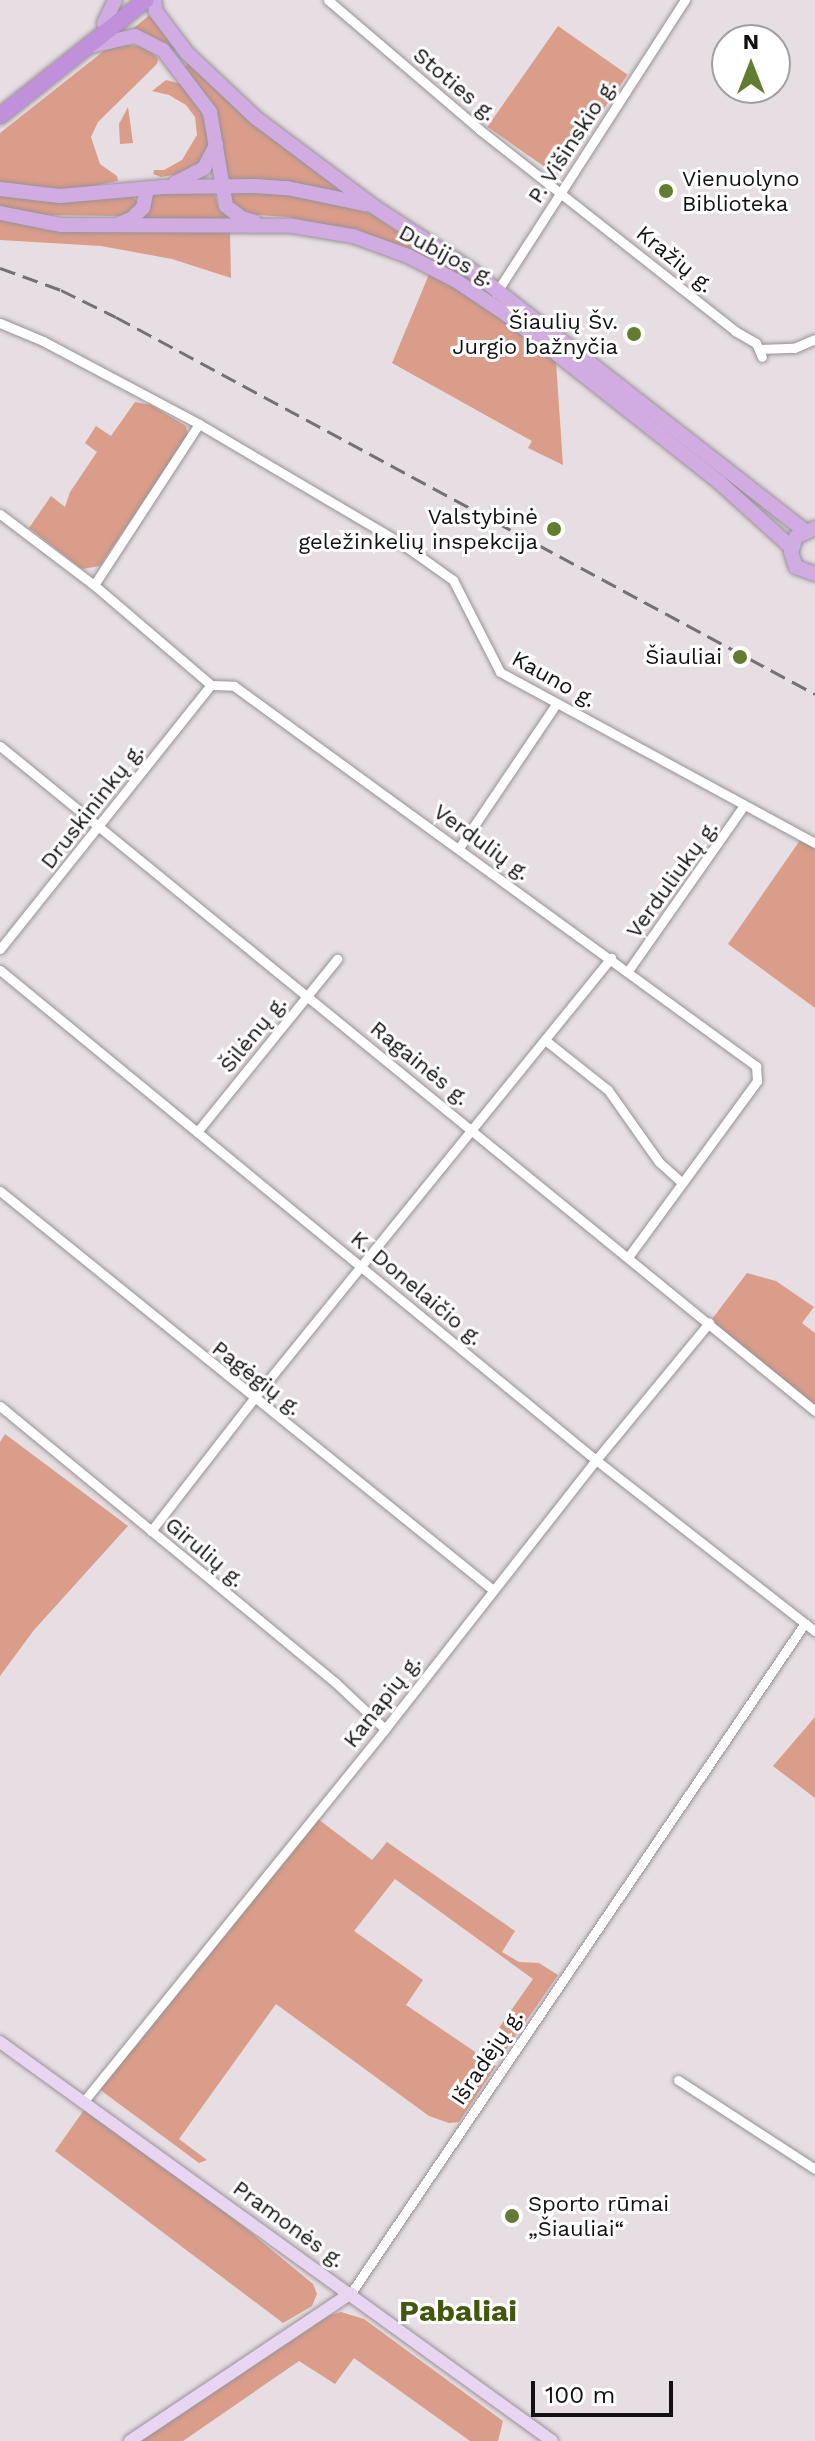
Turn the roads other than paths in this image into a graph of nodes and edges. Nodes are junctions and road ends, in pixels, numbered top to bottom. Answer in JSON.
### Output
{"nodes":[{"id":1,"x":115,"y":0,"type":"edge"},
{"id":2,"x":131,"y":0,"type":"edge"},
{"id":3,"x":146,"y":0,"type":"edge"},
{"id":4,"x":154,"y":0,"type":"edge"},
{"id":5,"x":328,"y":0,"type":"edge"},
{"id":6,"x":685,"y":0,"type":"edge"},
{"id":7,"x":104,"y":23,"type":"junction"},
{"id":8,"x":90,"y":46,"type":"junction"},
{"id":9,"x":187,"y":53,"type":"junction"},
{"id":10,"x":174,"y":64,"type":"junction"},
{"id":11,"x":41,"y":82,"type":"junction"},
{"id":12,"x":0,"y":116,"type":"edge"},
{"id":13,"x":217,"y":144,"type":"junction"},
{"id":14,"x":221,"y":185,"type":"junction"},
{"id":15,"x":163,"y":187,"type":"junction"},
{"id":16,"x":0,"y":189,"type":"edge"},
{"id":17,"x":147,"y":189,"type":"junction"},
{"id":18,"x":561,"y":191,"type":"junction"},
{"id":19,"x":373,"y":206,"type":"junction"},
{"id":20,"x":0,"y":213,"type":"edge"},
{"id":21,"x":114,"y":225,"type":"junction"},
{"id":22,"x":264,"y":225,"type":"junction"},
{"id":23,"x":494,"y":297,"type":"junction"},
{"id":24,"x":0,"y":323,"type":"edge"},
{"id":25,"x":815,"y":339,"type":"edge"},
{"id":26,"x":199,"y":424,"type":"junction"},
{"id":27,"x":2,"y":521,"type":"edge"},
{"id":28,"x":812,"y":528,"type":"edge"},
{"id":29,"x":791,"y":547,"type":"junction"},
{"id":30,"x":815,"y":574,"type":"edge"},
{"id":31,"x":94,"y":585,"type":"junction"},
{"id":32,"x":211,"y":685,"type":"junction"},
{"id":33,"x":556,"y":704,"type":"junction"},
{"id":34,"x":0,"y":746,"type":"edge"},
{"id":35,"x":743,"y":807,"type":"junction"},
{"id":36,"x":99,"y":827,"type":"junction"},
{"id":37,"x":815,"y":843,"type":"edge"},
{"id":38,"x":459,"y":848,"type":"junction"},
{"id":39,"x":0,"y":949,"type":"edge"},
{"id":40,"x":611,"y":958,"type":"junction"},
{"id":41,"x":337,"y":959,"type":"dead end"},
{"id":42,"x":0,"y":970,"type":"edge"},
{"id":43,"x":628,"y":971,"type":"junction"},
{"id":44,"x":308,"y":996,"type":"junction"},
{"id":45,"x":545,"y":1040,"type":"junction"},
{"id":46,"x":473,"y":1129,"type":"junction"},
{"id":47,"x":197,"y":1132,"type":"junction"},
{"id":48,"x":682,"y":1183,"type":"junction"},
{"id":49,"x":0,"y":1191,"type":"edge"},
{"id":50,"x":628,"y":1257,"type":"junction"},
{"id":51,"x":362,"y":1265,"type":"junction"},
{"id":52,"x":709,"y":1323,"type":"junction"},
{"id":53,"x":254,"y":1398,"type":"junction"},
{"id":54,"x":0,"y":1406,"type":"edge"},
{"id":55,"x":815,"y":1411,"type":"edge"},
{"id":56,"x":596,"y":1460,"type":"junction"},
{"id":57,"x":151,"y":1531,"type":"junction"},
{"id":58,"x":493,"y":1590,"type":"junction"},
{"id":59,"x":805,"y":1623,"type":"junction"},
{"id":60,"x":815,"y":1631,"type":"edge"},
{"id":61,"x":385,"y":1729,"type":"junction"},
{"id":62,"x":0,"y":2042,"type":"edge"},
{"id":63,"x":678,"y":2080,"type":"dead end"},
{"id":64,"x":84,"y":2101,"type":"junction"},
{"id":65,"x":815,"y":2169,"type":"edge"},
{"id":66,"x":351,"y":2293,"type":"junction"},
{"id":67,"x":130,"y":2441,"type":"edge"},
{"id":68,"x":552,"y":2441,"type":"edge"}],
"edges":[{"from":1,"to":7,"type":"main road"},
{"from":2,"to":7,"type":"highway"},
{"from":3,"to":8,"type":"highway"},
{"from":4,"to":9,"type":"main road","name":"Dubijos g."},
{"from":5,"to":18,"type":"street","name":"Stoties g."},
{"from":6,"to":18,"type":"street","name":"P. Višinskio g."},
{"from":7,"to":11,"type":"highway"},
{"from":8,"to":10,"type":"main road"},
{"from":8,"to":11,"type":"highway"},
{"from":9,"to":10,"type":"main road"},
{"from":9,"to":19,"type":"main road","name":"Dubijos g."},
{"from":10,"to":13,"type":"main road"},
{"from":11,"to":12,"type":"highway"},
{"from":13,"to":14,"type":"main road"},
{"from":13,"to":15,"type":"main road"},
{"from":14,"to":15,"type":"main road","name":"Dubijos g."},
{"from":14,"to":19,"type":"main road","name":"Dubijos g."},
{"from":14,"to":22,"type":"main road"},
{"from":15,"to":17,"type":"main road","name":"Dubijos g."},
{"from":16,"to":17,"type":"main road","name":"Dubijos g."},
{"from":17,"to":21,"type":"main road"},
{"from":18,"to":23,"type":"street","name":"P. Višinskio g."},
{"from":18,"to":25,"type":"street","name":"Kražių g."},
{"from":19,"to":23,"type":"main road","name":"Dubijos g."},
{"from":20,"to":21,"type":"main road","name":"Dubijos g."},
{"from":21,"to":22,"type":"main road","name":"Dubijos g."},
{"from":22,"to":23,"type":"main road","name":"Dubijos g."},
{"from":23,"to":28,"type":"main road","name":"Dubijos g."},
{"from":23,"to":29,"type":"main road","name":"Dubijos g."},
{"from":24,"to":26,"type":"street","name":"Kauno g."},
{"from":26,"to":31,"type":"street"},
{"from":26,"to":33,"type":"street","name":"Kauno g."},
{"from":27,"to":31,"type":"street","name":"Verdulių g."},
{"from":28,"to":29,"type":"main road"},
{"from":29,"to":30,"type":"main road","name":"Dubijos g."},
{"from":31,"to":32,"type":"street","name":"Verdulių g."},
{"from":32,"to":36,"type":"street","name":"Druskininkų g."},
{"from":32,"to":38,"type":"street","name":"Verdulių g."},
{"from":33,"to":35,"type":"street","name":"Kauno g."},
{"from":33,"to":38,"type":"street"},
{"from":34,"to":36,"type":"street","name":"Ragainės g."},
{"from":35,"to":37,"type":"street","name":"Kauno g."},
{"from":35,"to":43,"type":"street","name":"Verduliukų g."},
{"from":36,"to":39,"type":"street","name":"Druskininkų g."},
{"from":36,"to":44,"type":"street","name":"Ragainės g."},
{"from":38,"to":40,"type":"street","name":"Verdulių g."},
{"from":40,"to":43,"type":"street","name":"Verdulių g."},
{"from":40,"to":45,"type":"street","name":"Verduliukų g."},
{"from":41,"to":44,"type":"street","name":"Šilėnų g."},
{"from":42,"to":47,"type":"street","name":"K. Donelaičio g."},
{"from":43,"to":48,"type":"street","name":"Verdulių g."},
{"from":44,"to":46,"type":"street","name":"Ragainės g."},
{"from":44,"to":47,"type":"street","name":"Šilėnų g."},
{"from":45,"to":46,"type":"street","name":"Verduliukų g."},
{"from":45,"to":48,"type":"street"},
{"from":46,"to":50,"type":"street","name":"Ragainės g."},
{"from":46,"to":51,"type":"street","name":"Verduliukų g."},
{"from":47,"to":51,"type":"street","name":"K. Donelaičio g."},
{"from":48,"to":50,"type":"street","name":"Verdulių g."},
{"from":49,"to":53,"type":"street","name":"Pagėgių g."},
{"from":50,"to":52,"type":"street","name":"Ragainės g."},
{"from":51,"to":53,"type":"street","name":"Verduliukų g."},
{"from":51,"to":56,"type":"street","name":"K. Donelaičio g."},
{"from":52,"to":55,"type":"street","name":"Ragainės g."},
{"from":52,"to":56,"type":"street","name":"Kanapių g."},
{"from":53,"to":57,"type":"street","name":"Verduliukų g."},
{"from":53,"to":58,"type":"street","name":"Pagėgių g."},
{"from":54,"to":57,"type":"street","name":"Girulių g."},
{"from":56,"to":58,"type":"street","name":"Kanapių g."},
{"from":56,"to":59,"type":"street","name":"K. Donelaičio g."},
{"from":57,"to":61,"type":"street","name":"Girulių g."},
{"from":58,"to":61,"type":"street","name":"Kanapių g."},
{"from":59,"to":60,"type":"street","name":"K. Donelaičio g."},
{"from":59,"to":66,"type":"street","name":"Išradėjų g."},
{"from":61,"to":64,"type":"street","name":"Kanapių g."},
{"from":62,"to":64,"type":"main road","name":"Pramonės g."},
{"from":63,"to":65,"type":"street"},
{"from":64,"to":66,"type":"main road","name":"Pramonės g."},
{"from":66,"to":67,"type":"main road","name":"Išradėjų g."},
{"from":66,"to":68,"type":"main road","name":"Pramonės g."}]}
